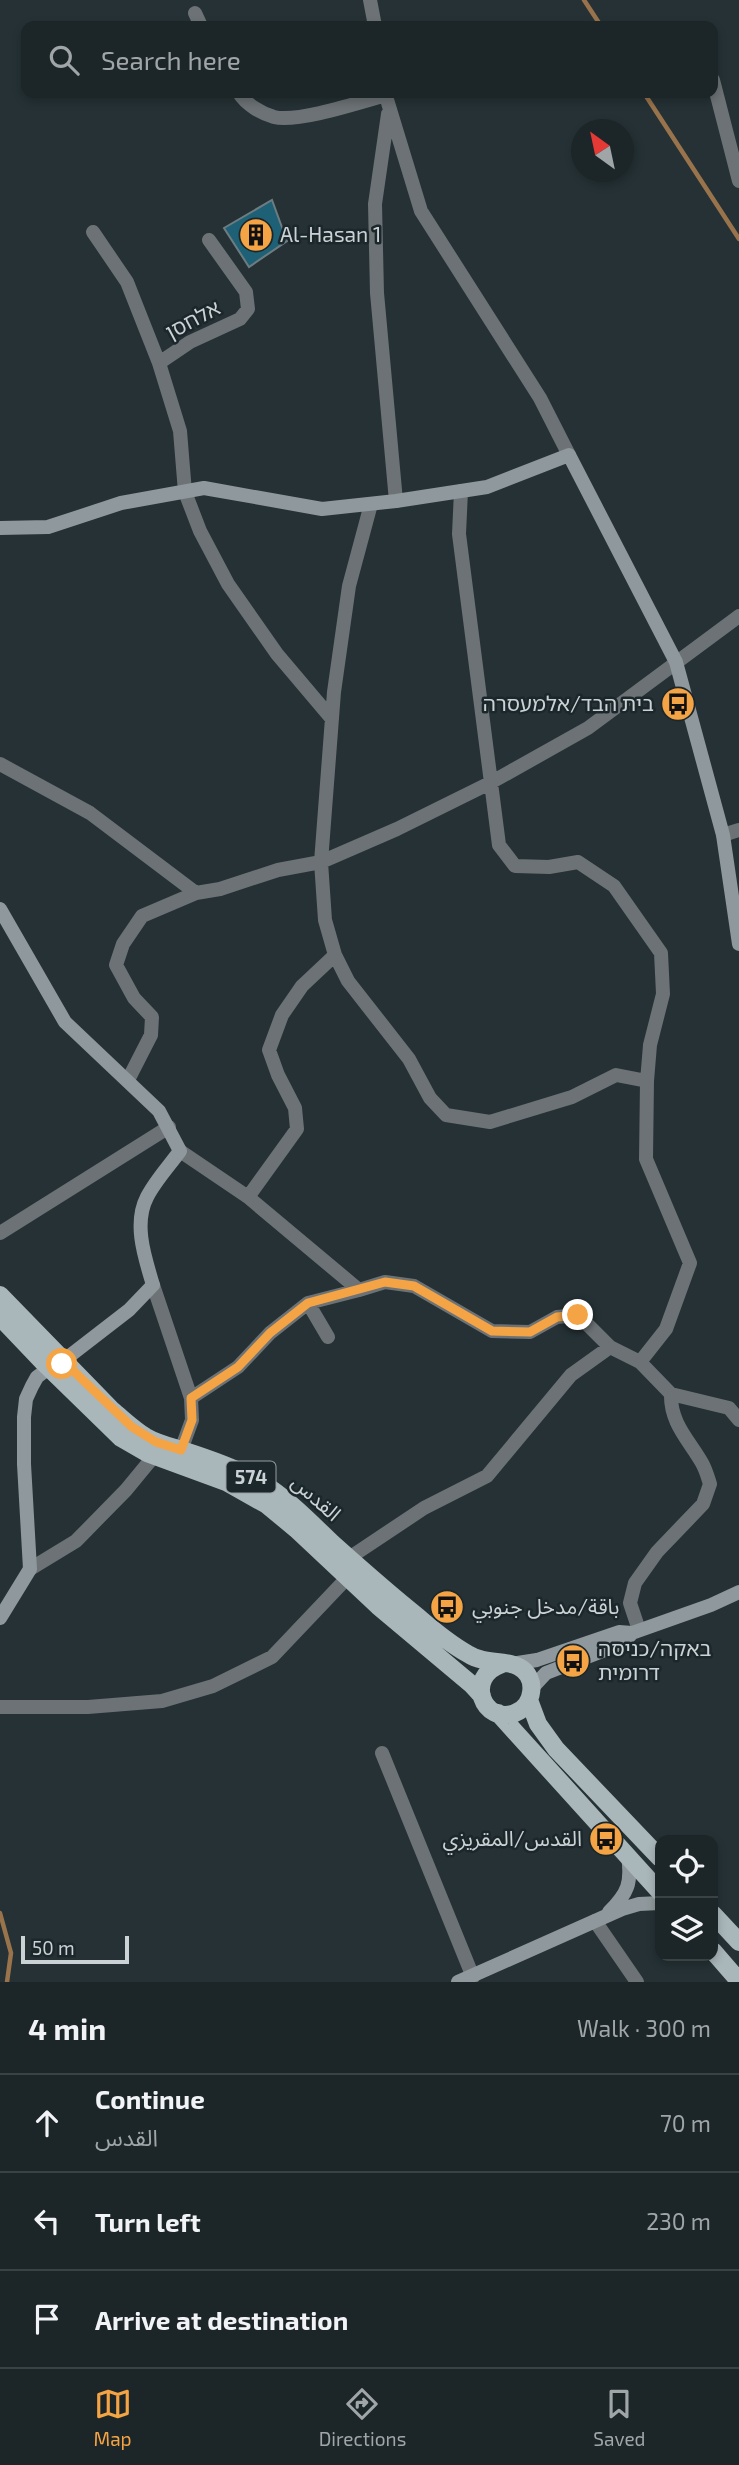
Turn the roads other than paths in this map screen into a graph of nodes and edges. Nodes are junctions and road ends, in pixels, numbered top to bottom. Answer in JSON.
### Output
{"nodes":[{"id":1,"x":370,"y":0,"type":"edge"},
{"id":2,"x":374,"y":21,"type":"edge"},
{"id":3,"x":242,"y":98,"type":"edge"},
{"id":4,"x":718,"y":98,"type":"edge"},
{"id":5,"x":387,"y":99,"type":"edge"},
{"id":6,"x":739,"y":181,"type":"edge"},
{"id":7,"x":93,"y":232,"type":"dead end"},
{"id":8,"x":209,"y":240,"type":"dead end"},
{"id":9,"x":159,"y":363,"type":"junction"},
{"id":10,"x":569,"y":455,"type":"junction"},
{"id":11,"x":461,"y":491,"type":"junction"},
{"id":12,"x":185,"y":492,"type":"junction"},
{"id":13,"x":396,"y":501,"type":"junction"},
{"id":14,"x":370,"y":504,"type":"junction"},
{"id":15,"x":0,"y":528,"type":"edge"},
{"id":16,"x":739,"y":616,"type":"edge"},
{"id":17,"x":676,"y":662,"type":"junction"},
{"id":18,"x":332,"y":719,"type":"junction"},
{"id":19,"x":0,"y":765,"type":"edge"},
{"id":20,"x":489,"y":783,"type":"junction"},
{"id":21,"x":739,"y":830,"type":"edge"},
{"id":22,"x":723,"y":835,"type":"junction"},
{"id":23,"x":321,"y":862,"type":"junction"},
{"id":24,"x":197,"y":893,"type":"junction"},
{"id":25,"x":0,"y":909,"type":"edge"},
{"id":26,"x":739,"y":944,"type":"edge"},
{"id":27,"x":335,"y":956,"type":"junction"},
{"id":28,"x":128,"y":1080,"type":"junction"},
{"id":29,"x":647,"y":1081,"type":"junction"},
{"id":30,"x":169,"y":1127,"type":"junction"},
{"id":31,"x":180,"y":1151,"type":"junction"},
{"id":32,"x":248,"y":1197,"type":"junction"},
{"id":33,"x":0,"y":1233,"type":"edge"},
{"id":34,"x":152,"y":1285,"type":"junction"},
{"id":35,"x":359,"y":1290,"type":"junction"},
{"id":36,"x":0,"y":1296,"type":"edge"},
{"id":37,"x":308,"y":1303,"type":"junction"},
{"id":38,"x":0,"y":1317,"type":"edge"},
{"id":39,"x":328,"y":1337,"type":"dead end"},
{"id":40,"x":610,"y":1347,"type":"junction"},
{"id":41,"x":640,"y":1362,"type":"junction"},
{"id":42,"x":56,"y":1365,"type":"junction"},
{"id":43,"x":671,"y":1394,"type":"junction"},
{"id":44,"x":191,"y":1398,"type":"junction"},
{"id":45,"x":739,"y":1420,"type":"edge"},
{"id":46,"x":181,"y":1450,"type":"junction"},
{"id":47,"x":154,"y":1456,"type":"junction"},
{"id":48,"x":349,"y":1559,"type":"junction"},
{"id":49,"x":30,"y":1569,"type":"junction"},
{"id":50,"x":348,"y":1577,"type":"junction"},
{"id":51,"x":739,"y":1592,"type":"edge"},
{"id":52,"x":0,"y":1618,"type":"edge"},
{"id":53,"x":636,"y":1631,"type":"junction"},
{"id":54,"x":507,"y":1664,"type":"junction"},
{"id":55,"x":531,"y":1694,"type":"junction"},
{"id":56,"x":482,"y":1696,"type":"junction"},
{"id":57,"x":0,"y":1707,"type":"edge"},
{"id":58,"x":498,"y":1713,"type":"junction"},
{"id":59,"x":382,"y":1753,"type":"dead end"},
{"id":60,"x":655,"y":1853,"type":"edge"},
{"id":61,"x":628,"y":1856,"type":"junction"},
{"id":62,"x":655,"y":1886,"type":"edge"},
{"id":63,"x":655,"y":1903,"type":"edge"},
{"id":64,"x":600,"y":1918,"type":"junction"},
{"id":65,"x":718,"y":1919,"type":"edge"},
{"id":66,"x":739,"y":1941,"type":"edge"},
{"id":67,"x":718,"y":1957,"type":"edge"},
{"id":68,"x":473,"y":1977,"type":"junction"},
{"id":69,"x":458,"y":1982,"type":"edge"},
{"id":70,"x":637,"y":1982,"type":"edge"},
{"id":71,"x":739,"y":1982,"type":"edge"}],
"edges":[{"from":1,"to":2,"type":"street"},
{"from":3,"to":5,"type":"street"},
{"from":4,"to":6,"type":"street"},
{"from":5,"to":10,"type":"street"},
{"from":5,"to":13,"type":"street"},
{"from":7,"to":9,"type":"street"},
{"from":8,"to":9,"type":"street","name":"אלחסן"},
{"from":9,"to":12,"type":"street"},
{"from":10,"to":11,"type":"street"},
{"from":10,"to":17,"type":"street"},
{"from":11,"to":13,"type":"street"},
{"from":11,"to":20,"type":"street"},
{"from":12,"to":14,"type":"street"},
{"from":12,"to":15,"type":"street"},
{"from":12,"to":18,"type":"street"},
{"from":13,"to":14,"type":"street"},
{"from":14,"to":18,"type":"street"},
{"from":16,"to":17,"type":"street"},
{"from":17,"to":20,"type":"street"},
{"from":17,"to":22,"type":"street"},
{"from":18,"to":23,"type":"street"},
{"from":19,"to":24,"type":"street"},
{"from":20,"to":23,"type":"street"},
{"from":20,"to":29,"type":"street"},
{"from":21,"to":22,"type":"street"},
{"from":22,"to":26,"type":"street"},
{"from":23,"to":24,"type":"street"},
{"from":23,"to":27,"type":"street"},
{"from":24,"to":28,"type":"street"},
{"from":25,"to":28,"type":"street"},
{"from":27,"to":29,"type":"street"},
{"from":27,"to":32,"type":"street"},
{"from":28,"to":30,"type":"street"},
{"from":29,"to":41,"type":"street"},
{"from":30,"to":31,"type":"street"},
{"from":30,"to":33,"type":"street"},
{"from":31,"to":32,"type":"street"},
{"from":31,"to":34,"type":"street"},
{"from":32,"to":35,"type":"street"},
{"from":34,"to":42,"type":"street"},
{"from":34,"to":44,"type":"street"},
{"from":35,"to":37,"type":"street"},
{"from":35,"to":40,"type":"street"},
{"from":36,"to":42,"type":"main road","name":"القدس","number":"574"},
{"from":37,"to":39,"type":"street"},
{"from":37,"to":44,"type":"street"},
{"from":38,"to":42,"type":"main road","name":"القدس","number":"574"},
{"from":40,"to":41,"type":"street"},
{"from":40,"to":48,"type":"street"},
{"from":41,"to":43,"type":"street"},
{"from":42,"to":46,"type":"main road","name":"القدس","number":"574"},
{"from":42,"to":47,"type":"main road","name":"القدس","number":"574"},
{"from":42,"to":49,"type":"street"},
{"from":43,"to":45,"type":"street"},
{"from":43,"to":53,"type":"street"},
{"from":44,"to":46,"type":"street"},
{"from":46,"to":48,"type":"main road","name":"القدس","number":"574"},
{"from":47,"to":49,"type":"street"},
{"from":47,"to":50,"type":"main road","name":"القدس","number":"574"},
{"from":48,"to":54,"type":"main road","name":"القدس","number":"574"},
{"from":49,"to":52,"type":"street"},
{"from":50,"to":56,"type":"main road","name":"القدس","number":"574"},
{"from":50,"to":57,"type":"street"},
{"from":51,"to":53,"type":"street"},
{"from":53,"to":54,"type":"street"},
{"from":53,"to":55,"type":"street"},
{"from":54,"to":55,"type":"main road"},
{"from":54,"to":56,"type":"main road"},
{"from":55,"to":58,"type":"main road"},
{"from":55,"to":60,"type":"main road"},
{"from":56,"to":58,"type":"main road","number":"574"},
{"from":58,"to":61,"type":"main road","number":"574"},
{"from":59,"to":68,"type":"street"},
{"from":61,"to":62,"type":"main road","number":"574"},
{"from":61,"to":64,"type":"street"},
{"from":63,"to":64,"type":"street"},
{"from":64,"to":68,"type":"street"},
{"from":64,"to":70,"type":"street"},
{"from":65,"to":66,"type":"main road"},
{"from":67,"to":71,"type":"main road"},
{"from":68,"to":69,"type":"street"}]}
